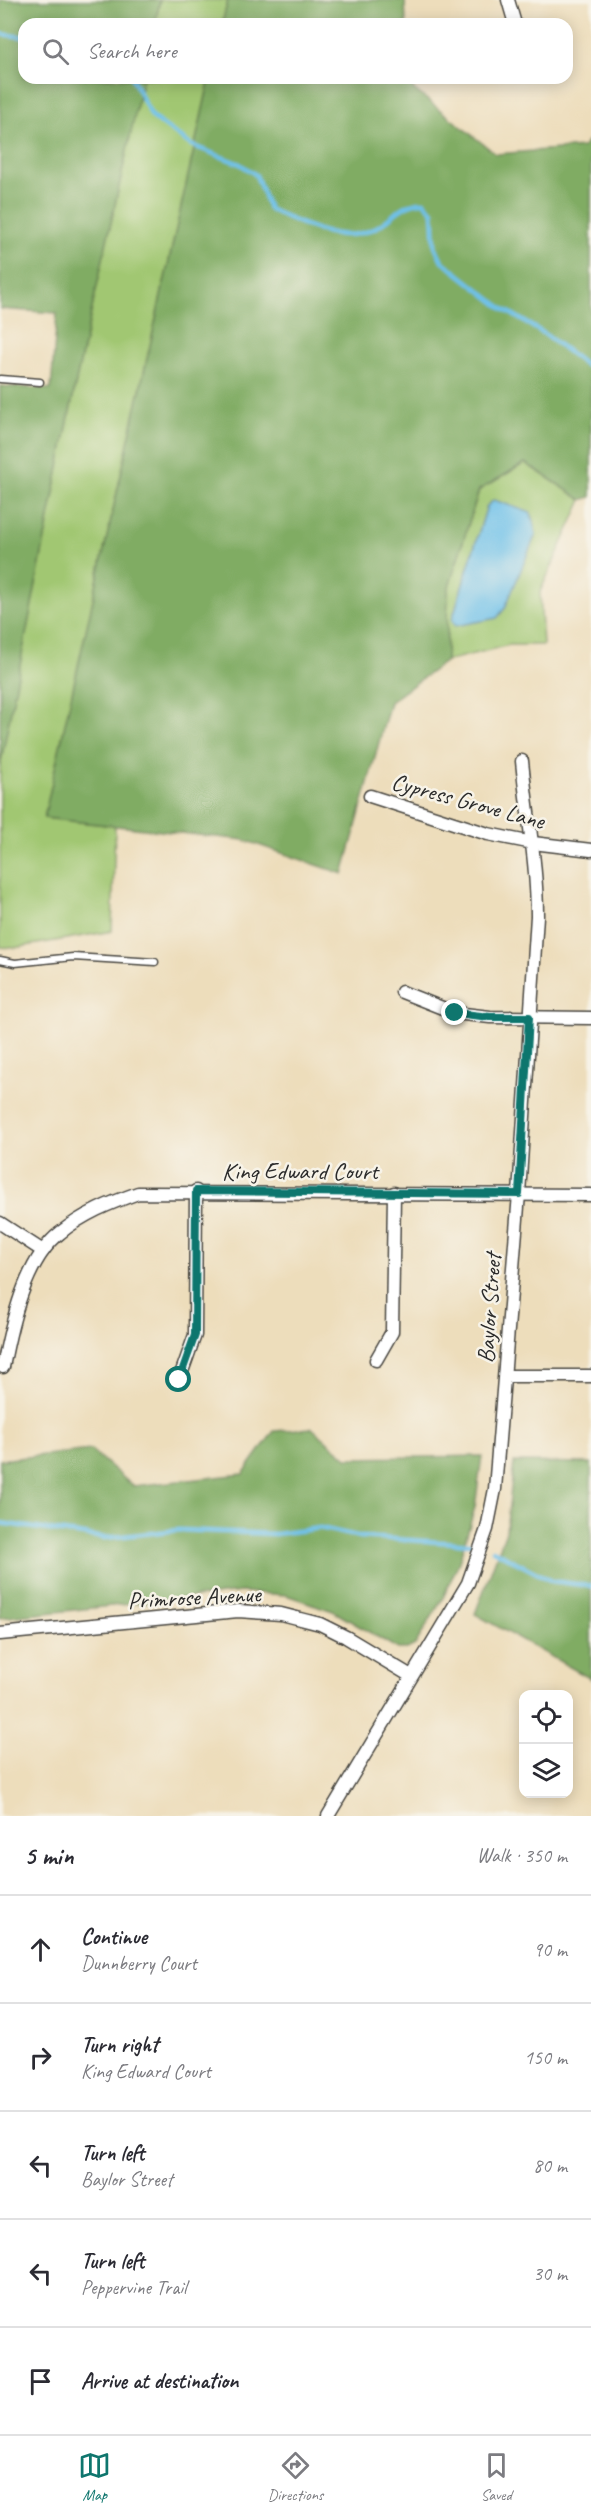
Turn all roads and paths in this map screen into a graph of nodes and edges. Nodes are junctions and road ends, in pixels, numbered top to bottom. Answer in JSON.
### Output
{"nodes":[{"id":1,"x":508,"y":0,"type":"edge"},
{"id":2,"x":513,"y":18,"type":"edge"},
{"id":3,"x":0,"y":379,"type":"edge"},
{"id":4,"x":40,"y":382,"type":"dead end"},
{"id":5,"x":522,"y":761,"type":"dead end"},
{"id":6,"x":370,"y":796,"type":"dead end"},
{"id":7,"x":532,"y":843,"type":"junction"},
{"id":8,"x":591,"y":850,"type":"edge"},
{"id":9,"x":0,"y":960,"type":"edge"},
{"id":10,"x":155,"y":962,"type":"dead end"},
{"id":11,"x":402,"y":992,"type":"dead end"},
{"id":12,"x":529,"y":1017,"type":"junction"},
{"id":13,"x":591,"y":1018,"type":"edge"},
{"id":14,"x":196,"y":1191,"type":"junction"},
{"id":15,"x":394,"y":1193,"type":"junction"},
{"id":16,"x":519,"y":1194,"type":"junction"},
{"id":17,"x":591,"y":1195,"type":"edge"},
{"id":18,"x":0,"y":1223,"type":"edge"},
{"id":19,"x":43,"y":1251,"type":"junction"},
{"id":20,"x":376,"y":1360,"type":"dead end"},
{"id":21,"x":3,"y":1366,"type":"dead end"},
{"id":22,"x":505,"y":1376,"type":"junction"},
{"id":23,"x":591,"y":1376,"type":"edge"},
{"id":24,"x":179,"y":1380,"type":"dead end"},
{"id":25,"x":0,"y":1634,"type":"edge"},
{"id":26,"x":411,"y":1676,"type":"junction"},
{"id":27,"x":328,"y":1816,"type":"edge"}],
"edges":[{"from":1,"to":2,"type":"street"},
{"from":3,"to":4,"type":"lane"},
{"from":5,"to":7,"type":"street","name":"Baylor Street"},
{"from":6,"to":7,"type":"street","name":"Cypress Grove Lane"},
{"from":7,"to":8,"type":"street","name":"Cypress Grove Lane"},
{"from":7,"to":12,"type":"street","name":"Baylor Street"},
{"from":9,"to":10,"type":"lane"},
{"from":11,"to":12,"type":"street"},
{"from":12,"to":13,"type":"street"},
{"from":12,"to":16,"type":"street","name":"Baylor Street"},
{"from":14,"to":15,"type":"street","name":"King Edward Court"},
{"from":14,"to":19,"type":"street","name":"King Edward Court"},
{"from":14,"to":24,"type":"street"},
{"from":15,"to":16,"type":"street","name":"King Edward Court"},
{"from":15,"to":20,"type":"street"},
{"from":16,"to":17,"type":"street","name":"King Edward Court"},
{"from":16,"to":22,"type":"street","name":"Baylor Street"},
{"from":18,"to":19,"type":"street"},
{"from":19,"to":21,"type":"street","name":"King Edward Court"},
{"from":22,"to":23,"type":"street"},
{"from":22,"to":26,"type":"street","name":"Baylor Street"},
{"from":25,"to":26,"type":"street","name":"Primrose Avenue"},
{"from":26,"to":27,"type":"street","name":"Baylor Street"}]}
